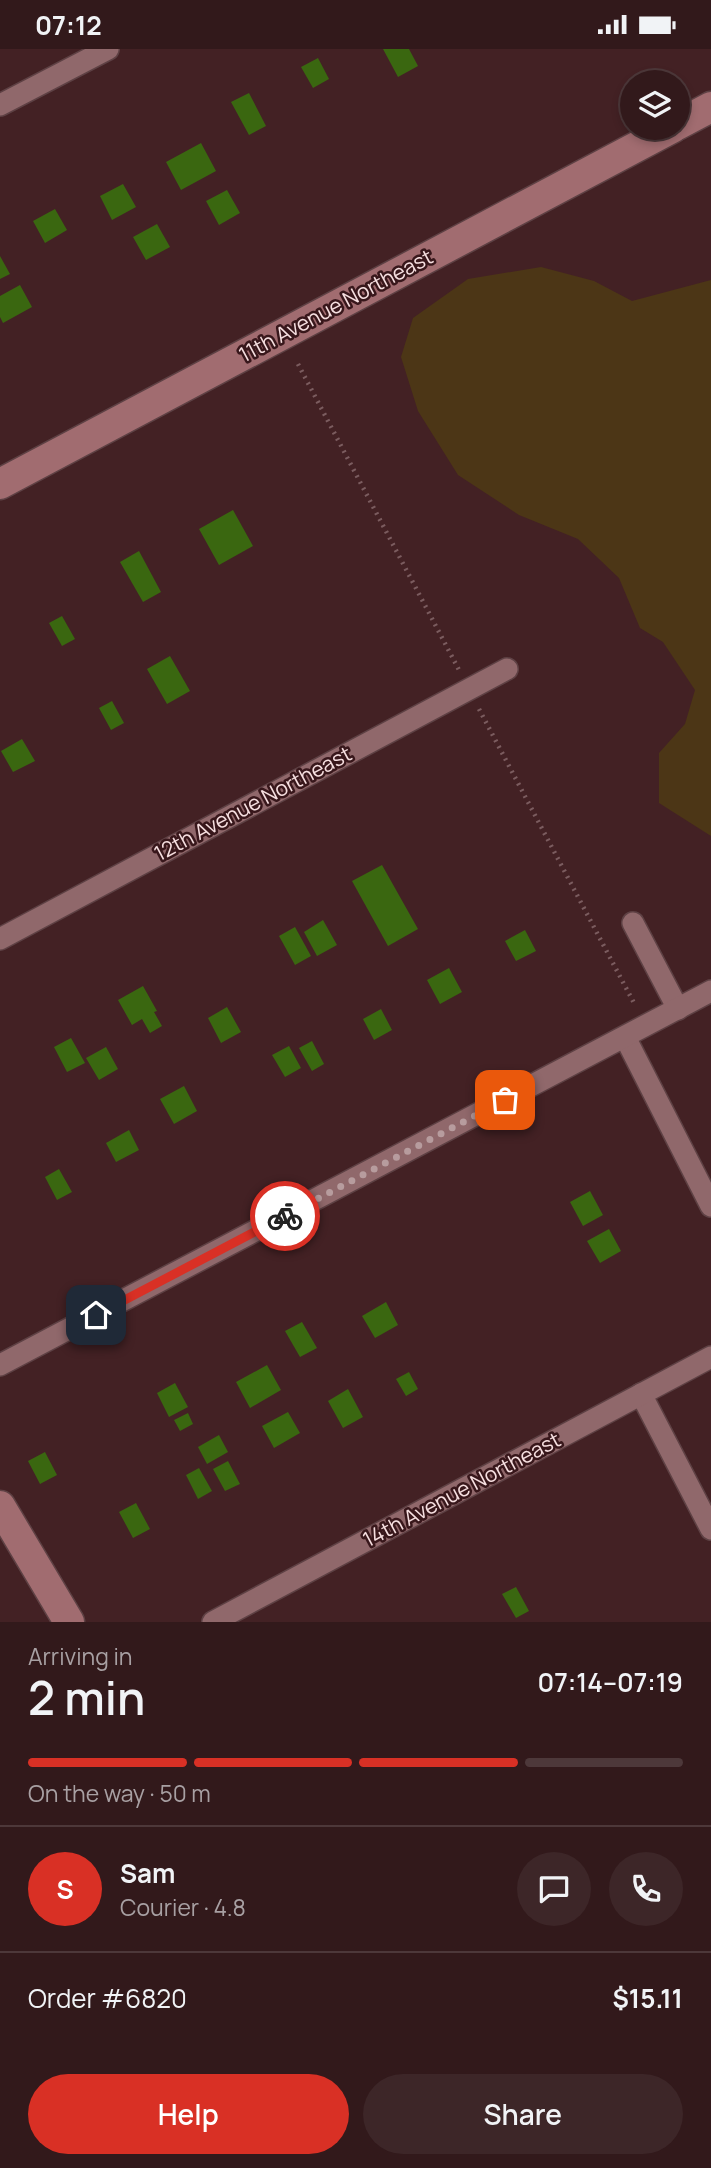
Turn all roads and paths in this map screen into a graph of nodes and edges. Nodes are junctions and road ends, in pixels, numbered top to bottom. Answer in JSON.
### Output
{"nodes":[{"id":1,"x":108,"y":49,"type":"edge"},
{"id":2,"x":0,"y":105,"type":"edge"},
{"id":3,"x":711,"y":107,"type":"edge"},
{"id":4,"x":690,"y":118,"type":"edge"},
{"id":5,"x":648,"y":140,"type":"edge"},
{"id":6,"x":0,"y":484,"type":"edge"},
{"id":7,"x":507,"y":669,"type":"dead end"},
{"id":8,"x":633,"y":923,"type":"dead end"},
{"id":9,"x":0,"y":939,"type":"edge"},
{"id":10,"x":711,"y":992,"type":"edge"},
{"id":11,"x":678,"y":1009,"type":"junction"},
{"id":12,"x":625,"y":1037,"type":"junction"},
{"id":13,"x":711,"y":1206,"type":"edge"},
{"id":14,"x":711,"y":1357,"type":"edge"},
{"id":15,"x":0,"y":1365,"type":"edge"},
{"id":16,"x":641,"y":1394,"type":"junction"},
{"id":17,"x":0,"y":1506,"type":"edge"},
{"id":18,"x":711,"y":1529,"type":"edge"},
{"id":19,"x":63,"y":1620,"type":"edge"},
{"id":20,"x":213,"y":1622,"type":"edge"}],
"edges":[{"from":1,"to":2,"type":"street"},
{"from":3,"to":4,"type":"street"},
{"from":5,"to":6,"type":"street","name":"11th Avenue Northeast"},
{"from":7,"to":9,"type":"street","name":"12th Avenue Northeast"},
{"from":8,"to":11,"type":"street"},
{"from":10,"to":11,"type":"street"},
{"from":11,"to":12,"type":"street"},
{"from":12,"to":13,"type":"street"},
{"from":12,"to":15,"type":"street"},
{"from":14,"to":16,"type":"street","name":"14th Avenue Northeast"},
{"from":16,"to":18,"type":"street"},
{"from":16,"to":20,"type":"street","name":"14th Avenue Northeast"},
{"from":17,"to":19,"type":"street"}]}
